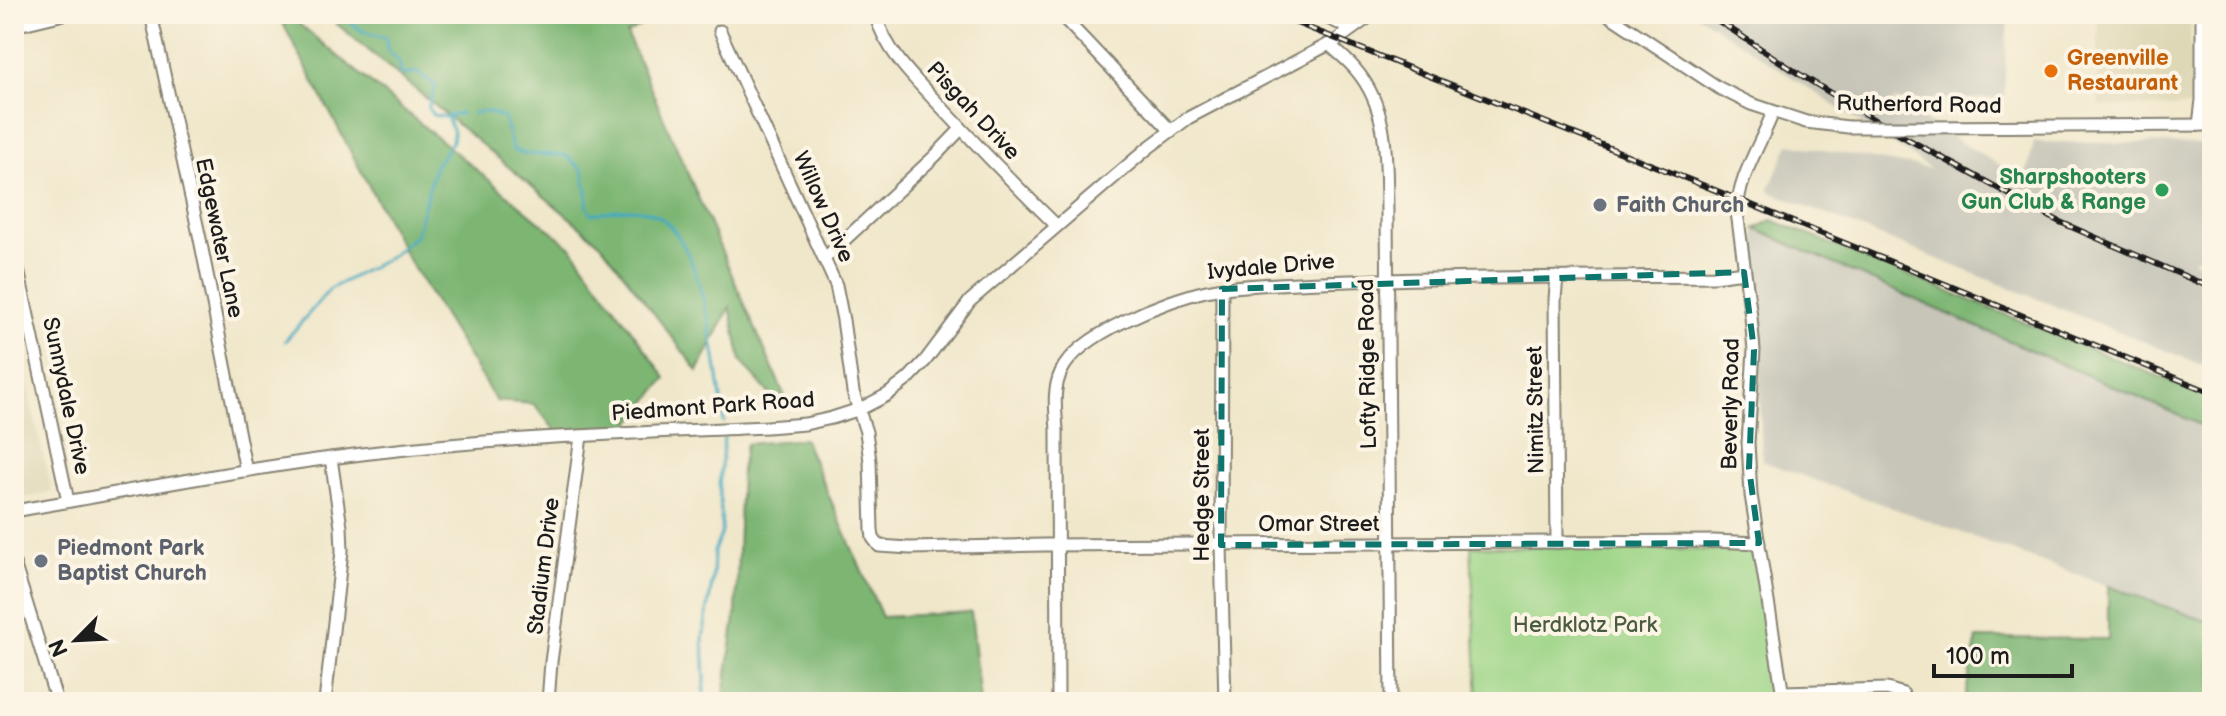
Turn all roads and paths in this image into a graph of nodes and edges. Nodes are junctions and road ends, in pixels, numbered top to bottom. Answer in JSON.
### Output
{"nodes":[{"id":1,"x":64,"y":14,"type":"edge"},
{"id":2,"x":151,"y":14,"type":"edge"},
{"id":3,"x":875,"y":14,"type":"edge"},
{"id":4,"x":1060,"y":14,"type":"edge"},
{"id":5,"x":1318,"y":14,"type":"edge"},
{"id":6,"x":1373,"y":14,"type":"edge"},
{"id":7,"x":1607,"y":14,"type":"edge"},
{"id":8,"x":2202,"y":14,"type":"edge"},
{"id":9,"x":14,"y":26,"type":"edge"},
{"id":10,"x":1352,"y":29,"type":"junction"},
{"id":11,"x":720,"y":31,"type":"dead end"},
{"id":12,"x":1329,"y":44,"type":"junction"},
{"id":13,"x":1773,"y":112,"type":"junction"},
{"id":14,"x":2199,"y":125,"type":"junction"},
{"id":15,"x":2212,"y":125,"type":"edge"},
{"id":16,"x":961,"y":129,"type":"junction"},
{"id":17,"x":1171,"y":131,"type":"junction"},
{"id":18,"x":1057,"y":226,"type":"junction"},
{"id":19,"x":14,"y":251,"type":"edge"},
{"id":20,"x":825,"y":258,"type":"junction"},
{"id":21,"x":1744,"y":272,"type":"junction"},
{"id":22,"x":1557,"y":277,"type":"junction"},
{"id":23,"x":1387,"y":280,"type":"junction"},
{"id":24,"x":1222,"y":289,"type":"junction"},
{"id":25,"x":860,"y":409,"type":"junction"},
{"id":26,"x":581,"y":436,"type":"junction"},
{"id":27,"x":331,"y":458,"type":"junction"},
{"id":28,"x":246,"y":471,"type":"junction"},
{"id":29,"x":68,"y":501,"type":"junction"},
{"id":30,"x":14,"y":511,"type":"edge"},
{"id":31,"x":1557,"y":542,"type":"junction"},
{"id":32,"x":1759,"y":543,"type":"junction"},
{"id":33,"x":1389,"y":544,"type":"junction"},
{"id":34,"x":1057,"y":545,"type":"junction"},
{"id":35,"x":1221,"y":545,"type":"junction"},
{"id":36,"x":879,"y":546,"type":"joint"},
{"id":37,"x":14,"y":563,"type":"edge"},
{"id":38,"x":1903,"y":694,"type":"dead end"},
{"id":39,"x":1784,"y":697,"type":"edge"},
{"id":40,"x":57,"y":702,"type":"edge"},
{"id":41,"x":325,"y":702,"type":"edge"},
{"id":42,"x":548,"y":702,"type":"edge"},
{"id":43,"x":1058,"y":702,"type":"edge"},
{"id":44,"x":1225,"y":702,"type":"edge"},
{"id":45,"x":1391,"y":702,"type":"edge"}],
"edges":[{"from":1,"to":9,"type":"street"},
{"from":2,"to":28,"type":"street","name":"Edgewater Lane"},
{"from":3,"to":16,"type":"street","name":"Pisgah Drive"},
{"from":4,"to":17,"type":"street"},
{"from":5,"to":10,"type":"street"},
{"from":6,"to":10,"type":"street","name":"Piedmont Park Road"},
{"from":7,"to":13,"type":"street","name":"Rutherford Road"},
{"from":8,"to":14,"type":"street"},
{"from":10,"to":12,"type":"street","name":"Piedmont Park Road"},
{"from":11,"to":20,"type":"street","name":"Willow Drive"},
{"from":12,"to":17,"type":"street","name":"Piedmont Park Road"},
{"from":12,"to":23,"type":"street","name":"Lofty Ridge Road"},
{"from":13,"to":14,"type":"street","name":"Rutherford Road","bridge":true},
{"from":13,"to":21,"type":"street","name":"Beverly Road"},
{"from":14,"to":15,"type":"street","name":"Rutherford Road"},
{"from":16,"to":18,"type":"street","name":"Pisgah Drive"},
{"from":16,"to":20,"type":"street"},
{"from":17,"to":18,"type":"street","name":"Piedmont Park Road"},
{"from":18,"to":25,"type":"street","name":"Piedmont Park Road"},
{"from":19,"to":29,"type":"street","name":"Sunnydale Drive"},
{"from":20,"to":25,"type":"street","name":"Willow Drive"},
{"from":21,"to":22,"type":"street","name":"Ivydale Drive"},
{"from":21,"to":32,"type":"street","name":"Beverly Road"},
{"from":22,"to":23,"type":"street","name":"Ivydale Drive"},
{"from":22,"to":31,"type":"street","name":"Nimitz Street"},
{"from":23,"to":24,"type":"street","name":"Ivydale Drive"},
{"from":23,"to":33,"type":"street","name":"Lofty Ridge Road"},
{"from":24,"to":34,"type":"street","name":"Ivydale Drive"},
{"from":24,"to":35,"type":"street","name":"Hedge Street"},
{"from":25,"to":26,"type":"street","name":"Piedmont Park Road"},
{"from":25,"to":36,"type":"street","name":"Willow Drive"},
{"from":26,"to":27,"type":"street","name":"Piedmont Park Road"},
{"from":26,"to":42,"type":"street","name":"Stadium Drive"},
{"from":27,"to":28,"type":"street","name":"Piedmont Park Road"},
{"from":27,"to":41,"type":"street"},
{"from":28,"to":29,"type":"street","name":"Piedmont Park Road"},
{"from":29,"to":30,"type":"street","name":"Piedmont Park Road"},
{"from":31,"to":32,"type":"street","name":"Omar Street"},
{"from":31,"to":33,"type":"street","name":"Omar Street"},
{"from":32,"to":39,"type":"street","name":"Beverly Road"},
{"from":33,"to":35,"type":"street","name":"Omar Street"},
{"from":33,"to":45,"type":"street","name":"Lofty Ridge Road"},
{"from":34,"to":35,"type":"street","name":"Omar Street"},
{"from":34,"to":36,"type":"street","name":"Omar Street"},
{"from":34,"to":43,"type":"street","name":"Ivydale Drive"},
{"from":35,"to":44,"type":"street","name":"Hedge Street"},
{"from":37,"to":40,"type":"street"},
{"from":38,"to":39,"type":"street"}]}
